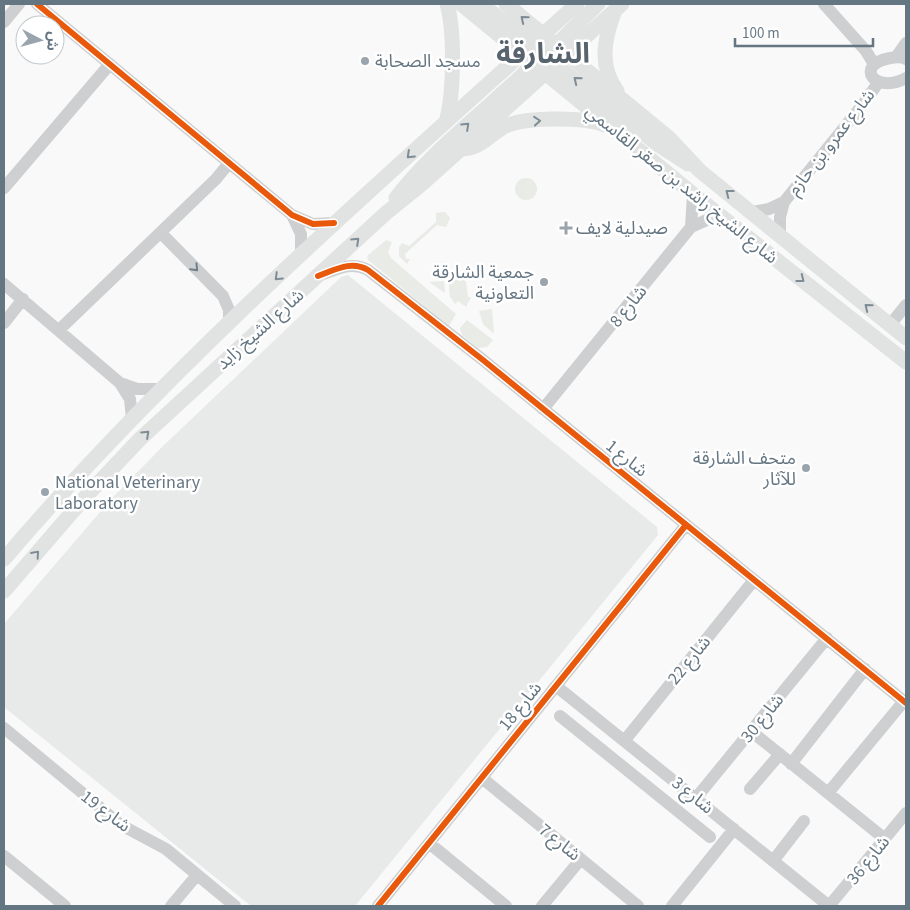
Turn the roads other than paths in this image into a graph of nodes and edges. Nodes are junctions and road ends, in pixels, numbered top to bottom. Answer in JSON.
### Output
{"nodes":[{"id":1,"x":19,"y":4,"type":"edge"},
{"id":2,"x":38,"y":4,"type":"edge"},
{"id":3,"x":447,"y":4,"type":"edge"},
{"id":4,"x":461,"y":4,"type":"edge"},
{"id":5,"x":481,"y":4,"type":"edge"},
{"id":6,"x":506,"y":4,"type":"edge"},
{"id":7,"x":576,"y":4,"type":"edge"},
{"id":8,"x":598,"y":4,"type":"edge"},
{"id":9,"x":824,"y":4,"type":"edge"},
{"id":10,"x":619,"y":7,"type":"edge"},
{"id":11,"x":4,"y":22,"type":"edge"},
{"id":12,"x":906,"y":43,"type":"edge"},
{"id":13,"x":543,"y":54,"type":"junction"},
{"id":14,"x":901,"y":58,"type":"edge"},
{"id":15,"x":110,"y":64,"type":"junction"},
{"id":16,"x":874,"y":64,"type":"junction"},
{"id":17,"x":906,"y":78,"type":"edge"},
{"id":18,"x":878,"y":82,"type":"junction"},
{"id":19,"x":625,"y":102,"type":"junction"},
{"id":20,"x":446,"y":122,"type":"junction"},
{"id":21,"x":612,"y":127,"type":"junction"},
{"id":22,"x":460,"y":149,"type":"junction"},
{"id":23,"x":229,"y":163,"type":"junction"},
{"id":24,"x":700,"y":171,"type":"junction"},
{"id":25,"x":4,"y":188,"type":"edge"},
{"id":26,"x":693,"y":194,"type":"junction"},
{"id":27,"x":784,"y":202,"type":"junction"},
{"id":28,"x":753,"y":212,"type":"junction"},
{"id":29,"x":386,"y":213,"type":"junction"},
{"id":30,"x":718,"y":214,"type":"junction"},
{"id":31,"x":292,"y":215,"type":"junction"},
{"id":32,"x":334,"y":223,"type":"junction"},
{"id":33,"x":691,"y":227,"type":"junction"},
{"id":34,"x":161,"y":233,"type":"junction"},
{"id":35,"x":780,"y":233,"type":"junction"},
{"id":36,"x":301,"y":255,"type":"junction"},
{"id":37,"x":318,"y":276,"type":"junction"},
{"id":38,"x":4,"y":284,"type":"edge"},
{"id":39,"x":23,"y":300,"type":"junction"},
{"id":40,"x":906,"y":305,"type":"edge"},
{"id":41,"x":4,"y":323,"type":"edge"},
{"id":42,"x":229,"y":324,"type":"junction"},
{"id":43,"x":890,"y":325,"type":"junction"},
{"id":44,"x":59,"y":330,"type":"junction"},
{"id":45,"x":906,"y":338,"type":"edge"},
{"id":46,"x":906,"y":362,"type":"edge"},
{"id":47,"x":120,"y":383,"type":"junction"},
{"id":48,"x":161,"y":389,"type":"junction"},
{"id":49,"x":543,"y":410,"type":"junction"},
{"id":50,"x":132,"y":418,"type":"junction"},
{"id":51,"x":686,"y":525,"type":"junction"},
{"id":52,"x":4,"y":559,"type":"edge"},
{"id":53,"x":754,"y":580,"type":"junction"},
{"id":54,"x":4,"y":590,"type":"edge"},
{"id":55,"x":827,"y":638,"type":"junction"},
{"id":56,"x":865,"y":669,"type":"junction"},
{"id":57,"x":556,"y":686,"type":"junction"},
{"id":58,"x":905,"y":702,"type":"edge"},
{"id":59,"x":560,"y":716,"type":"dead end"},
{"id":60,"x":4,"y":728,"type":"edge"},
{"id":61,"x":751,"y":731,"type":"junction"},
{"id":62,"x":625,"y":740,"type":"junction"},
{"id":63,"x":780,"y":754,"type":"junction"},
{"id":64,"x":653,"y":763,"type":"junction"},
{"id":65,"x":792,"y":764,"type":"junction"},
{"id":66,"x":664,"y":772,"type":"junction"},
{"id":67,"x":482,"y":778,"type":"junction"},
{"id":68,"x":638,"y":779,"type":"junction"},
{"id":69,"x":649,"y":788,"type":"junction"},
{"id":70,"x":750,"y":789,"type":"dead end"},
{"id":71,"x":828,"y":793,"type":"junction"},
{"id":72,"x":696,"y":798,"type":"junction"},
{"id":73,"x":906,"y":813,"type":"edge"},
{"id":74,"x":804,"y":821,"type":"dead end"},
{"id":75,"x":734,"y":829,"type":"junction"},
{"id":76,"x":710,"y":838,"type":"dead end"},
{"id":77,"x":885,"y":839,"type":"junction"},
{"id":78,"x":429,"y":843,"type":"junction"},
{"id":79,"x":4,"y":856,"type":"edge"},
{"id":80,"x":581,"y":859,"type":"junction"},
{"id":81,"x":773,"y":861,"type":"junction"},
{"id":82,"x":197,"y":875,"type":"junction"},
{"id":83,"x":66,"y":906,"type":"edge"},
{"id":84,"x":172,"y":906,"type":"edge"},
{"id":85,"x":235,"y":906,"type":"edge"},
{"id":86,"x":378,"y":906,"type":"edge"},
{"id":87,"x":506,"y":906,"type":"edge"},
{"id":88,"x":542,"y":906,"type":"edge"},
{"id":89,"x":638,"y":906,"type":"edge"},
{"id":90,"x":672,"y":906,"type":"edge"},
{"id":91,"x":829,"y":906,"type":"edge"}],
"edges":[{"from":1,"to":11,"type":"street"},
{"from":2,"to":15,"type":"street"},
{"from":3,"to":20,"type":"main road"},
{"from":4,"to":13,"type":"main road","name":"شارع الشيخ راشد بن صقر القاسمي"},
{"from":5,"to":13,"type":"main road"},
{"from":13,"to":6,"type":"main road","name":"شارع الشيخ راشد بن صقر القاسمي","one_way":true},
{"from":7,"to":13,"type":"main road","name":"شارع الشيخ زايد"},
{"from":8,"to":13,"type":"main road"},
{"from":9,"to":16,"type":"street"},
{"from":10,"to":13,"type":"main road","name":"شارع الشيخ زايد"},
{"from":10,"to":19,"type":"main road"},
{"from":12,"to":14,"type":"street"},
{"from":13,"to":19,"type":"main road","name":"شارع الشيخ راشد بن صقر القاسمي"},
{"from":13,"to":20,"type":"main road","name":"شارع الشيخ زايد"},
{"from":13,"to":21,"type":"main road","name":"شارع الشيخ راشد بن صقر القاسمي"},
{"from":13,"to":22,"type":"main road","name":"شارع الشيخ زايد"},
{"from":24,"to":13,"type":"main road","one_way":true},
{"from":29,"to":13,"type":"main road","one_way":true},
{"from":14,"to":16,"type":"street"},
{"from":15,"to":23,"type":"street"},
{"from":15,"to":25,"type":"street"},
{"from":16,"to":18,"type":"street"},
{"from":17,"to":18,"type":"street"},
{"from":18,"to":27,"type":"street","name":"شارع عمرو بن حازم"},
{"from":19,"to":24,"type":"main road","name":"شارع الشيخ راشد بن صقر القاسمي"},
{"from":20,"to":32,"type":"main road","name":"شارع الشيخ زايد","one_way":true},
{"from":22,"to":21,"type":"main road","one_way":true},
{"from":21,"to":26,"type":"main road","name":"شارع الشيخ راشد بن صقر القاسمي"},
{"from":22,"to":29,"type":"main road","name":"شارع الشيخ زايد"},
{"from":23,"to":31,"type":"street"},
{"from":23,"to":34,"type":"street"},
{"from":28,"to":24,"type":"main road","name":"شارع الشيخ راشد بن صقر القاسمي","one_way":true},
{"from":26,"to":30,"type":"main road","name":"شارع الشيخ راشد بن صقر القاسمي"},
{"from":26,"to":33,"type":"street"},
{"from":27,"to":28,"type":"street","name":"شارع عمرو بن حازم"},
{"from":27,"to":35,"type":"street","name":"شارع عمرو بن حازم"},
{"from":28,"to":35,"type":"main road","name":"شارع الشيخ راشد بن صقر القاسمي"},
{"from":37,"to":29,"type":"main road","name":"شارع الشيخ زايد","one_way":true},
{"from":30,"to":33,"type":"street"},
{"from":30,"to":46,"type":"main road","name":"شارع الشيخ راشد بن صقر القاسمي","one_way":true},
{"from":31,"to":32,"type":"street"},
{"from":31,"to":36,"type":"street"},
{"from":32,"to":36,"type":"main road","name":"شارع الشيخ زايد"},
{"from":33,"to":49,"type":"street","name":"شارع 8"},
{"from":34,"to":42,"type":"street","one_way":true},
{"from":34,"to":44,"type":"street"},
{"from":43,"to":35,"type":"main road","name":"شارع الشيخ راشد بن صقر القاسمي","one_way":true},
{"from":36,"to":42,"type":"main road","name":"شارع الشيخ زايد","one_way":true},
{"from":37,"to":49,"type":"street","name":"شارع 1"},
{"from":54,"to":37,"type":"main road","name":"شارع الشيخ زايد","one_way":true},
{"from":38,"to":39,"type":"street"},
{"from":39,"to":41,"type":"street"},
{"from":39,"to":44,"type":"street"},
{"from":40,"to":43,"type":"street"},
{"from":42,"to":48,"type":"main road","name":"شارع الشيخ زايد"},
{"from":43,"to":45,"type":"main road","name":"شارع الشيخ راشد بن صقر القاسمي"},
{"from":44,"to":47,"type":"street"},
{"from":47,"to":48,"type":"street"},
{"from":47,"to":50,"type":"street"},
{"from":48,"to":50,"type":"main road","name":"شارع الشيخ زايد"},
{"from":49,"to":51,"type":"street","name":"شارع 1"},
{"from":50,"to":52,"type":"main road","name":"شارع الشيخ زايد"},
{"from":51,"to":53,"type":"street","name":"شارع 1"},
{"from":51,"to":57,"type":"street","name":"شارع 18"},
{"from":53,"to":55,"type":"street","name":"شارع 1"},
{"from":53,"to":62,"type":"street","name":"شارع 22"},
{"from":55,"to":56,"type":"street","name":"شارع 1"},
{"from":55,"to":61,"type":"street","name":"شارع 30"},
{"from":56,"to":58,"type":"street","name":"شارع 1"},
{"from":56,"to":65,"type":"street"},
{"from":57,"to":62,"type":"street","name":"شارع 3"},
{"from":57,"to":67,"type":"street","name":"شارع 18"},
{"from":58,"to":71,"type":"street"},
{"from":59,"to":68,"type":"street"},
{"from":60,"to":82,"type":"street","name":"شارع 19"},
{"from":61,"to":63,"type":"street"},
{"from":61,"to":72,"type":"street","name":"شارع 30"},
{"from":62,"to":64,"type":"street","name":"شارع 3"},
{"from":63,"to":65,"type":"street"},
{"from":63,"to":70,"type":"street"},
{"from":64,"to":66,"type":"street","name":"شارع 3"},
{"from":64,"to":68,"type":"street"},
{"from":65,"to":71,"type":"street"},
{"from":66,"to":69,"type":"street"},
{"from":66,"to":72,"type":"street","name":"شارع 3"},
{"from":67,"to":78,"type":"street","name":"شارع 18"},
{"from":67,"to":80,"type":"street","name":"شارع 7"},
{"from":68,"to":69,"type":"street"},
{"from":69,"to":76,"type":"street"},
{"from":71,"to":77,"type":"street"},
{"from":72,"to":75,"type":"street","name":"شارع 3"},
{"from":73,"to":77,"type":"street","name":"شارع 36"},
{"from":74,"to":81,"type":"street"},
{"from":75,"to":81,"type":"street","name":"شارع 3"},
{"from":75,"to":90,"type":"street"},
{"from":77,"to":91,"type":"street","name":"شارع 36"},
{"from":78,"to":86,"type":"street","name":"شارع 18"},
{"from":78,"to":87,"type":"street"},
{"from":79,"to":83,"type":"street"},
{"from":80,"to":88,"type":"street"},
{"from":80,"to":89,"type":"street","name":"شارع 7"},
{"from":81,"to":91,"type":"street","name":"شارع 3"},
{"from":82,"to":84,"type":"street"},
{"from":82,"to":85,"type":"street","name":"شارع 19"}]}
